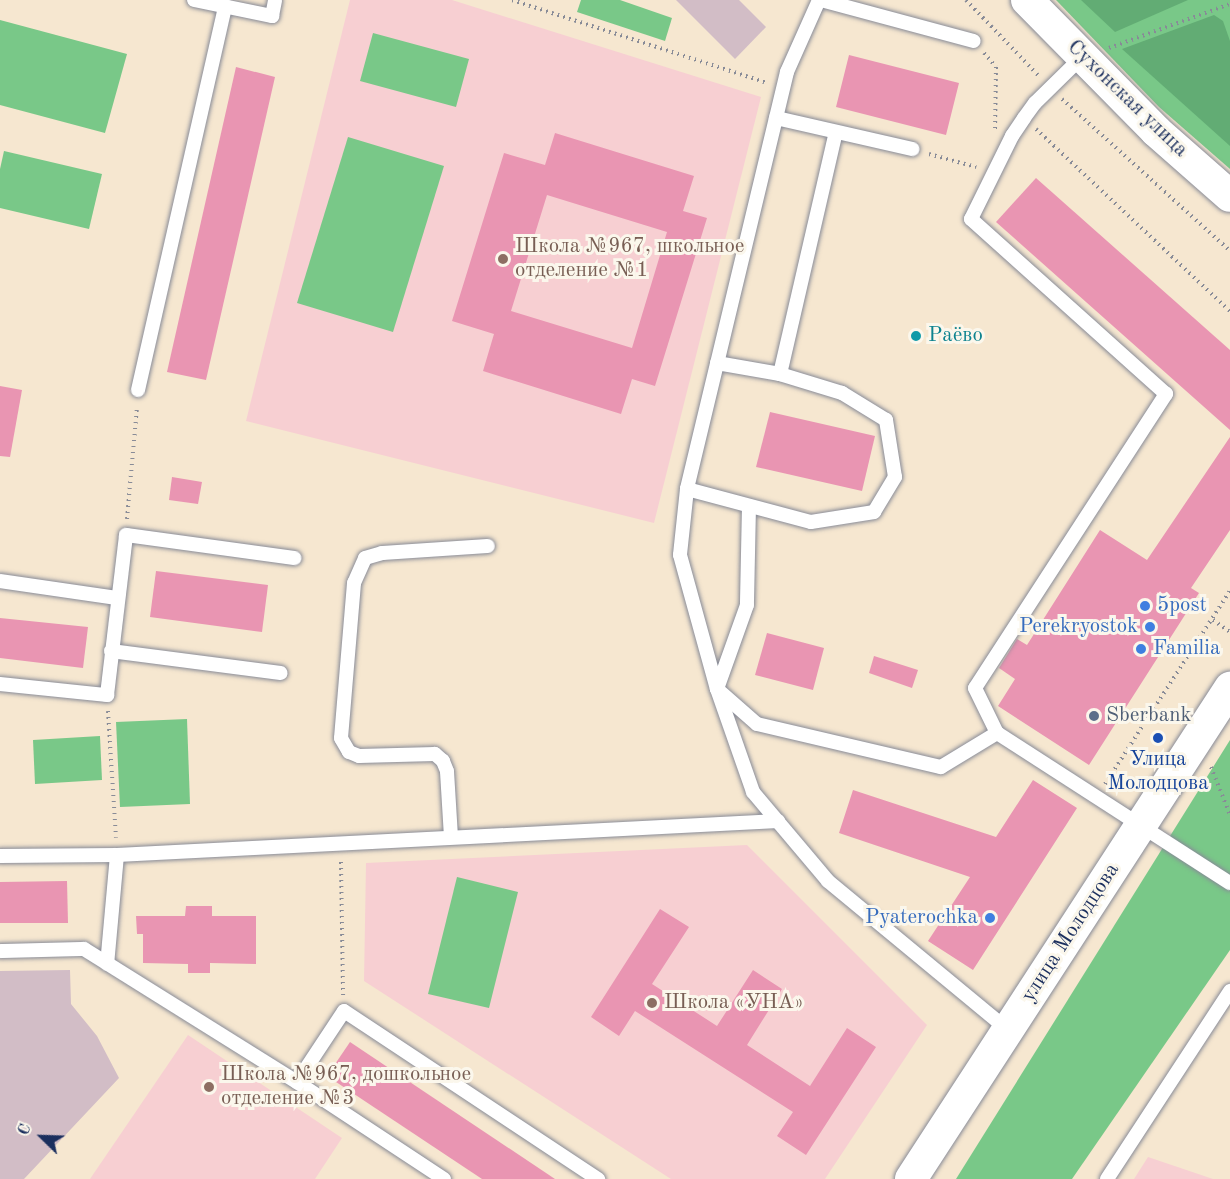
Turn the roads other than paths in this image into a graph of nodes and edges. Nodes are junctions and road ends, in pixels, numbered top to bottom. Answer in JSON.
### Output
{"nodes":[{"id":1,"x":194,"y":0,"type":"edge"},
{"id":2,"x":275,"y":0,"type":"edge"},
{"id":3,"x":820,"y":0,"type":"edge"},
{"id":4,"x":1027,"y":0,"type":"edge"},
{"id":5,"x":225,"y":6,"type":"junction"},
{"id":6,"x":974,"y":41,"type":"road end"},
{"id":7,"x":1082,"y":57,"type":"junction"},
{"id":8,"x":776,"y":118,"type":"junction"},
{"id":9,"x":836,"y":132,"type":"junction"},
{"id":10,"x":913,"y":149,"type":"road end"},
{"id":11,"x":1230,"y":196,"type":"edge"},
{"id":12,"x":717,"y":363,"type":"junction"},
{"id":13,"x":780,"y":374,"type":"junction"},
{"id":14,"x":138,"y":390,"type":"road end"},
{"id":15,"x":687,"y":489,"type":"junction"},
{"id":16,"x":749,"y":506,"type":"junction"},
{"id":17,"x":488,"y":546,"type":"dead end"},
{"id":18,"x":294,"y":558,"type":"dead end"},
{"id":19,"x":0,"y":581,"type":"edge"},
{"id":20,"x":117,"y":598,"type":"junction"},
{"id":21,"x":111,"y":651,"type":"junction"},
{"id":22,"x":281,"y":673,"type":"dead end"},
{"id":23,"x":0,"y":684,"type":"edge"},
{"id":24,"x":1230,"y":687,"type":"edge"},
{"id":25,"x":717,"y":689,"type":"junction"},
{"id":26,"x":997,"y":733,"type":"junction"},
{"id":27,"x":778,"y":820,"type":"junction"},
{"id":28,"x":1141,"y":825,"type":"junction"},
{"id":29,"x":451,"y":837,"type":"junction"},
{"id":30,"x":117,"y":855,"type":"junction"},
{"id":31,"x":0,"y":856,"type":"edge"},
{"id":32,"x":1230,"y":884,"type":"edge"},
{"id":33,"x":0,"y":951,"type":"edge"},
{"id":34,"x":107,"y":964,"type":"junction"},
{"id":35,"x":1230,"y":991,"type":"edge"},
{"id":36,"x":1008,"y":1030,"type":"junction"},
{"id":37,"x":297,"y":1082,"type":"junction"},
{"id":38,"x":444,"y":1179,"type":"edge"},
{"id":39,"x":598,"y":1179,"type":"edge"},
{"id":40,"x":911,"y":1179,"type":"edge"},
{"id":41,"x":1107,"y":1179,"type":"edge"}],
"edges":[{"from":1,"to":5,"type":"lane"},
{"from":2,"to":5,"type":"lane"},
{"from":3,"to":6,"type":"lane"},
{"from":3,"to":8,"type":"lane"},
{"from":4,"to":7,"type":"street","name":"Сухонская улица"},
{"from":5,"to":14,"type":"lane"},
{"from":7,"to":11,"type":"street","name":"Сухонская улица"},
{"from":7,"to":26,"type":"lane"},
{"from":8,"to":9,"type":"lane"},
{"from":8,"to":12,"type":"lane"},
{"from":9,"to":10,"type":"lane"},
{"from":9,"to":13,"type":"lane"},
{"from":12,"to":13,"type":"lane"},
{"from":12,"to":15,"type":"lane"},
{"from":13,"to":16,"type":"lane"},
{"from":15,"to":16,"type":"lane"},
{"from":15,"to":25,"type":"lane"},
{"from":16,"to":25,"type":"lane"},
{"from":17,"to":29,"type":"lane"},
{"from":18,"to":20,"type":"lane"},
{"from":19,"to":20,"type":"lane"},
{"from":20,"to":21,"type":"lane"},
{"from":21,"to":22,"type":"lane"},
{"from":21,"to":23,"type":"lane"},
{"from":24,"to":28,"type":"street","name":"улица Молодцова"},
{"from":25,"to":26,"type":"lane"},
{"from":25,"to":27,"type":"lane"},
{"from":26,"to":28,"type":"lane"},
{"from":27,"to":29,"type":"lane"},
{"from":27,"to":36,"type":"lane"},
{"from":28,"to":32,"type":"lane"},
{"from":28,"to":36,"type":"street","name":"улица Молодцова"},
{"from":29,"to":30,"type":"lane"},
{"from":30,"to":31,"type":"lane"},
{"from":30,"to":34,"type":"lane"},
{"from":33,"to":34,"type":"lane"},
{"from":34,"to":37,"type":"lane"},
{"from":35,"to":41,"type":"lane"},
{"from":36,"to":40,"type":"street","name":"улица Молодцова"},
{"from":37,"to":38,"type":"lane"},
{"from":37,"to":39,"type":"lane"}]}
